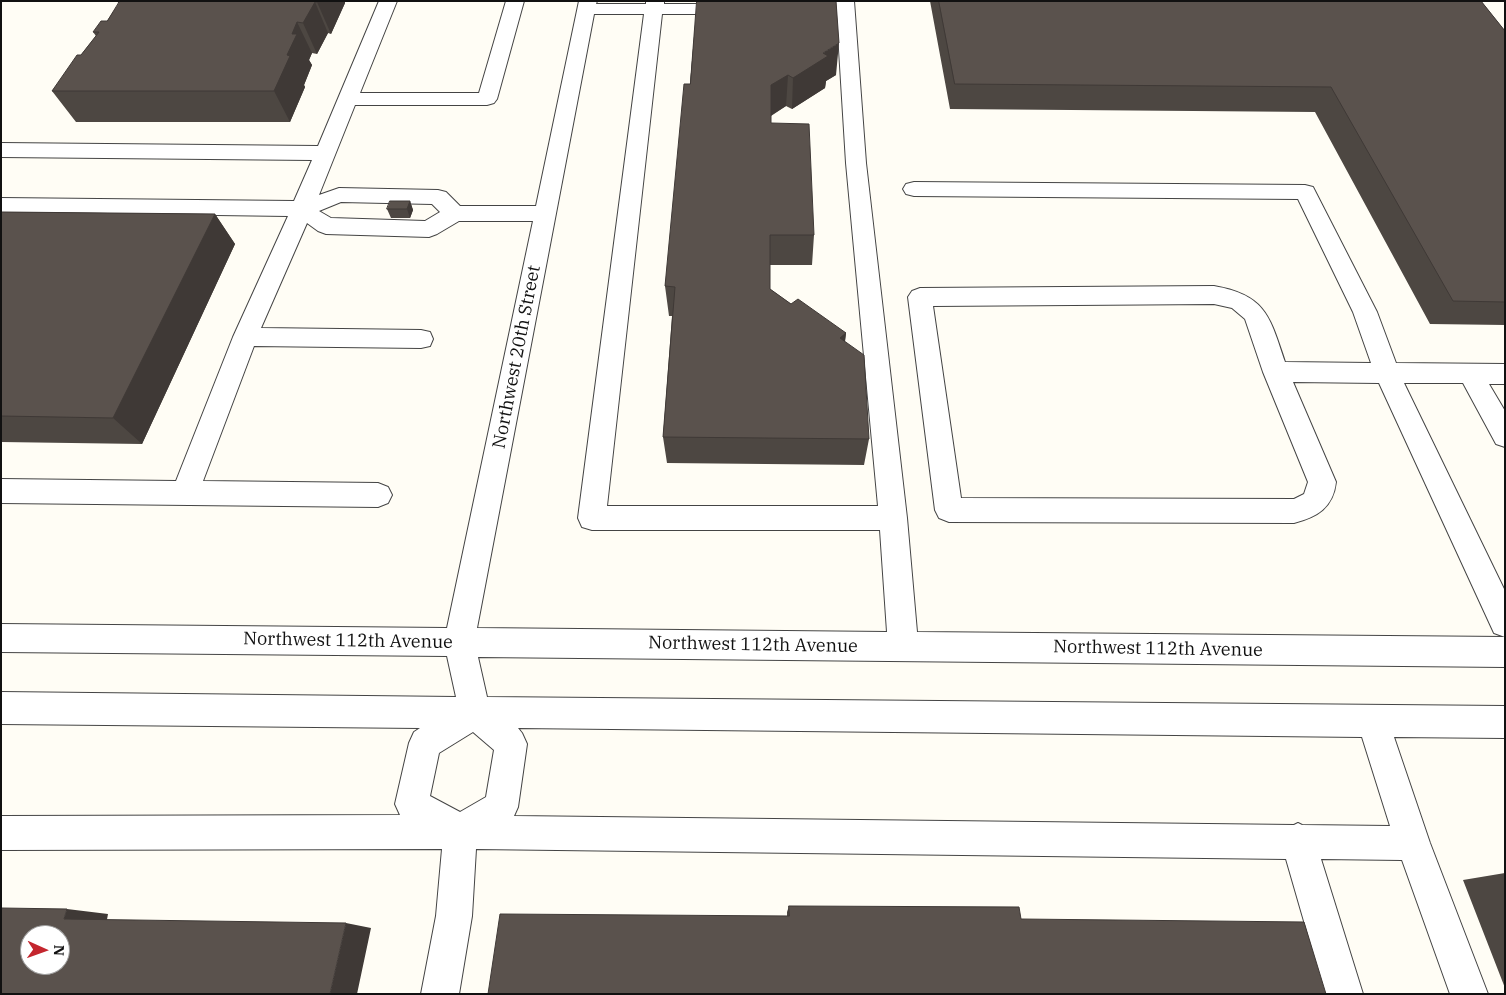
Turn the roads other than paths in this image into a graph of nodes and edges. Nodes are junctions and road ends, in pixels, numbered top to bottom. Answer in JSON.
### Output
{"nodes":[{"id":1,"x":388,"y":1,"type":"edge"},
{"id":2,"x":515,"y":1,"type":"edge"},
{"id":3,"x":588,"y":5,"type":"edge"},
{"id":4,"x":654,"y":5,"type":"edge"},
{"id":5,"x":839,"y":7,"type":"edge"},
{"id":6,"x":750,"y":9,"type":"edge"},
{"id":7,"x":348,"y":99,"type":"junction"},
{"id":8,"x":1,"y":150,"type":"edge"},
{"id":9,"x":326,"y":153,"type":"junction"},
{"id":10,"x":914,"y":189,"type":"dead end"},
{"id":11,"x":1,"y":205,"type":"edge"},
{"id":12,"x":302,"y":208,"type":"junction"},
{"id":13,"x":455,"y":213,"type":"junction"},
{"id":14,"x":546,"y":214,"type":"junction"},
{"id":15,"x":245,"y":336,"type":"junction"},
{"id":16,"x":420,"y":339,"type":"dead end"},
{"id":17,"x":1276,"y":372,"type":"junction"},
{"id":18,"x":1387,"y":373,"type":"junction"},
{"id":19,"x":1471,"y":374,"type":"junction"},
{"id":20,"x":1505,"y":374,"type":"edge"},
{"id":21,"x":1505,"y":436,"type":"edge"},
{"id":22,"x":1,"y":491,"type":"edge"},
{"id":23,"x":184,"y":493,"type":"junction"},
{"id":24,"x":378,"y":495,"type":"dead end"},
{"id":25,"x":892,"y":518,"type":"junction"},
{"id":26,"x":1505,"y":623,"type":"edge"},
{"id":27,"x":1,"y":638,"type":"edge"},
{"id":28,"x":459,"y":642,"type":"junction"},
{"id":29,"x":903,"y":646,"type":"junction"},
{"id":30,"x":1505,"y":652,"type":"edge"},
{"id":31,"x":1,"y":708,"type":"edge"},
{"id":32,"x":475,"y":713,"type":"junction"},
{"id":33,"x":1373,"y":721,"type":"junction"},
{"id":34,"x":1505,"y":722,"type":"edge"},
{"id":35,"x":460,"y":832,"type":"junction"},
{"id":36,"x":1,"y":833,"type":"edge"},
{"id":37,"x":1298,"y":840,"type":"junction"},
{"id":38,"x":1413,"y":843,"type":"junction"},
{"id":39,"x":440,"y":994,"type":"edge"},
{"id":40,"x":1344,"y":994,"type":"edge"},
{"id":41,"x":1469,"y":994,"type":"edge"}],
"edges":[{"from":1,"to":7,"type":"street"},
{"from":2,"to":7,"type":"street"},
{"from":3,"to":4,"type":"street"},
{"from":3,"to":14,"type":"street","name":"Northwest 20th Street"},
{"from":4,"to":6,"type":"street"},
{"from":4,"to":25,"type":"street"},
{"from":5,"to":25,"type":"street"},
{"from":7,"to":9,"type":"street"},
{"from":8,"to":9,"type":"street"},
{"from":9,"to":12,"type":"street"},
{"from":10,"to":18,"type":"street"},
{"from":11,"to":12,"type":"street"},
{"from":12,"to":13,"type":"street"},
{"from":12,"to":13,"type":"street"},
{"from":12,"to":15,"type":"street"},
{"from":13,"to":14,"type":"street"},
{"from":14,"to":28,"type":"street","name":"Northwest 20th Street"},
{"from":15,"to":16,"type":"street"},
{"from":15,"to":23,"type":"street"},
{"from":17,"to":17,"type":"street"},
{"from":17,"to":18,"type":"street"},
{"from":18,"to":19,"type":"street"},
{"from":18,"to":26,"type":"street"},
{"from":19,"to":20,"type":"street"},
{"from":19,"to":21,"type":"street"},
{"from":22,"to":23,"type":"street"},
{"from":23,"to":24,"type":"street"},
{"from":25,"to":29,"type":"street"},
{"from":27,"to":28,"type":"street","name":"Northwest 112th Avenue"},
{"from":28,"to":29,"type":"street","name":"Northwest 112th Avenue"},
{"from":28,"to":32,"type":"street","name":"Northwest 20th Street"},
{"from":29,"to":30,"type":"street","name":"Northwest 112th Avenue"},
{"from":31,"to":32,"type":"street"},
{"from":32,"to":33,"type":"street"},
{"from":32,"to":35,"type":"street"},
{"from":32,"to":35,"type":"street"},
{"from":33,"to":34,"type":"street"},
{"from":33,"to":38,"type":"street"},
{"from":35,"to":36,"type":"street"},
{"from":35,"to":37,"type":"street"},
{"from":35,"to":39,"type":"street"},
{"from":37,"to":38,"type":"street"},
{"from":37,"to":40,"type":"street"},
{"from":38,"to":41,"type":"street"}]}
